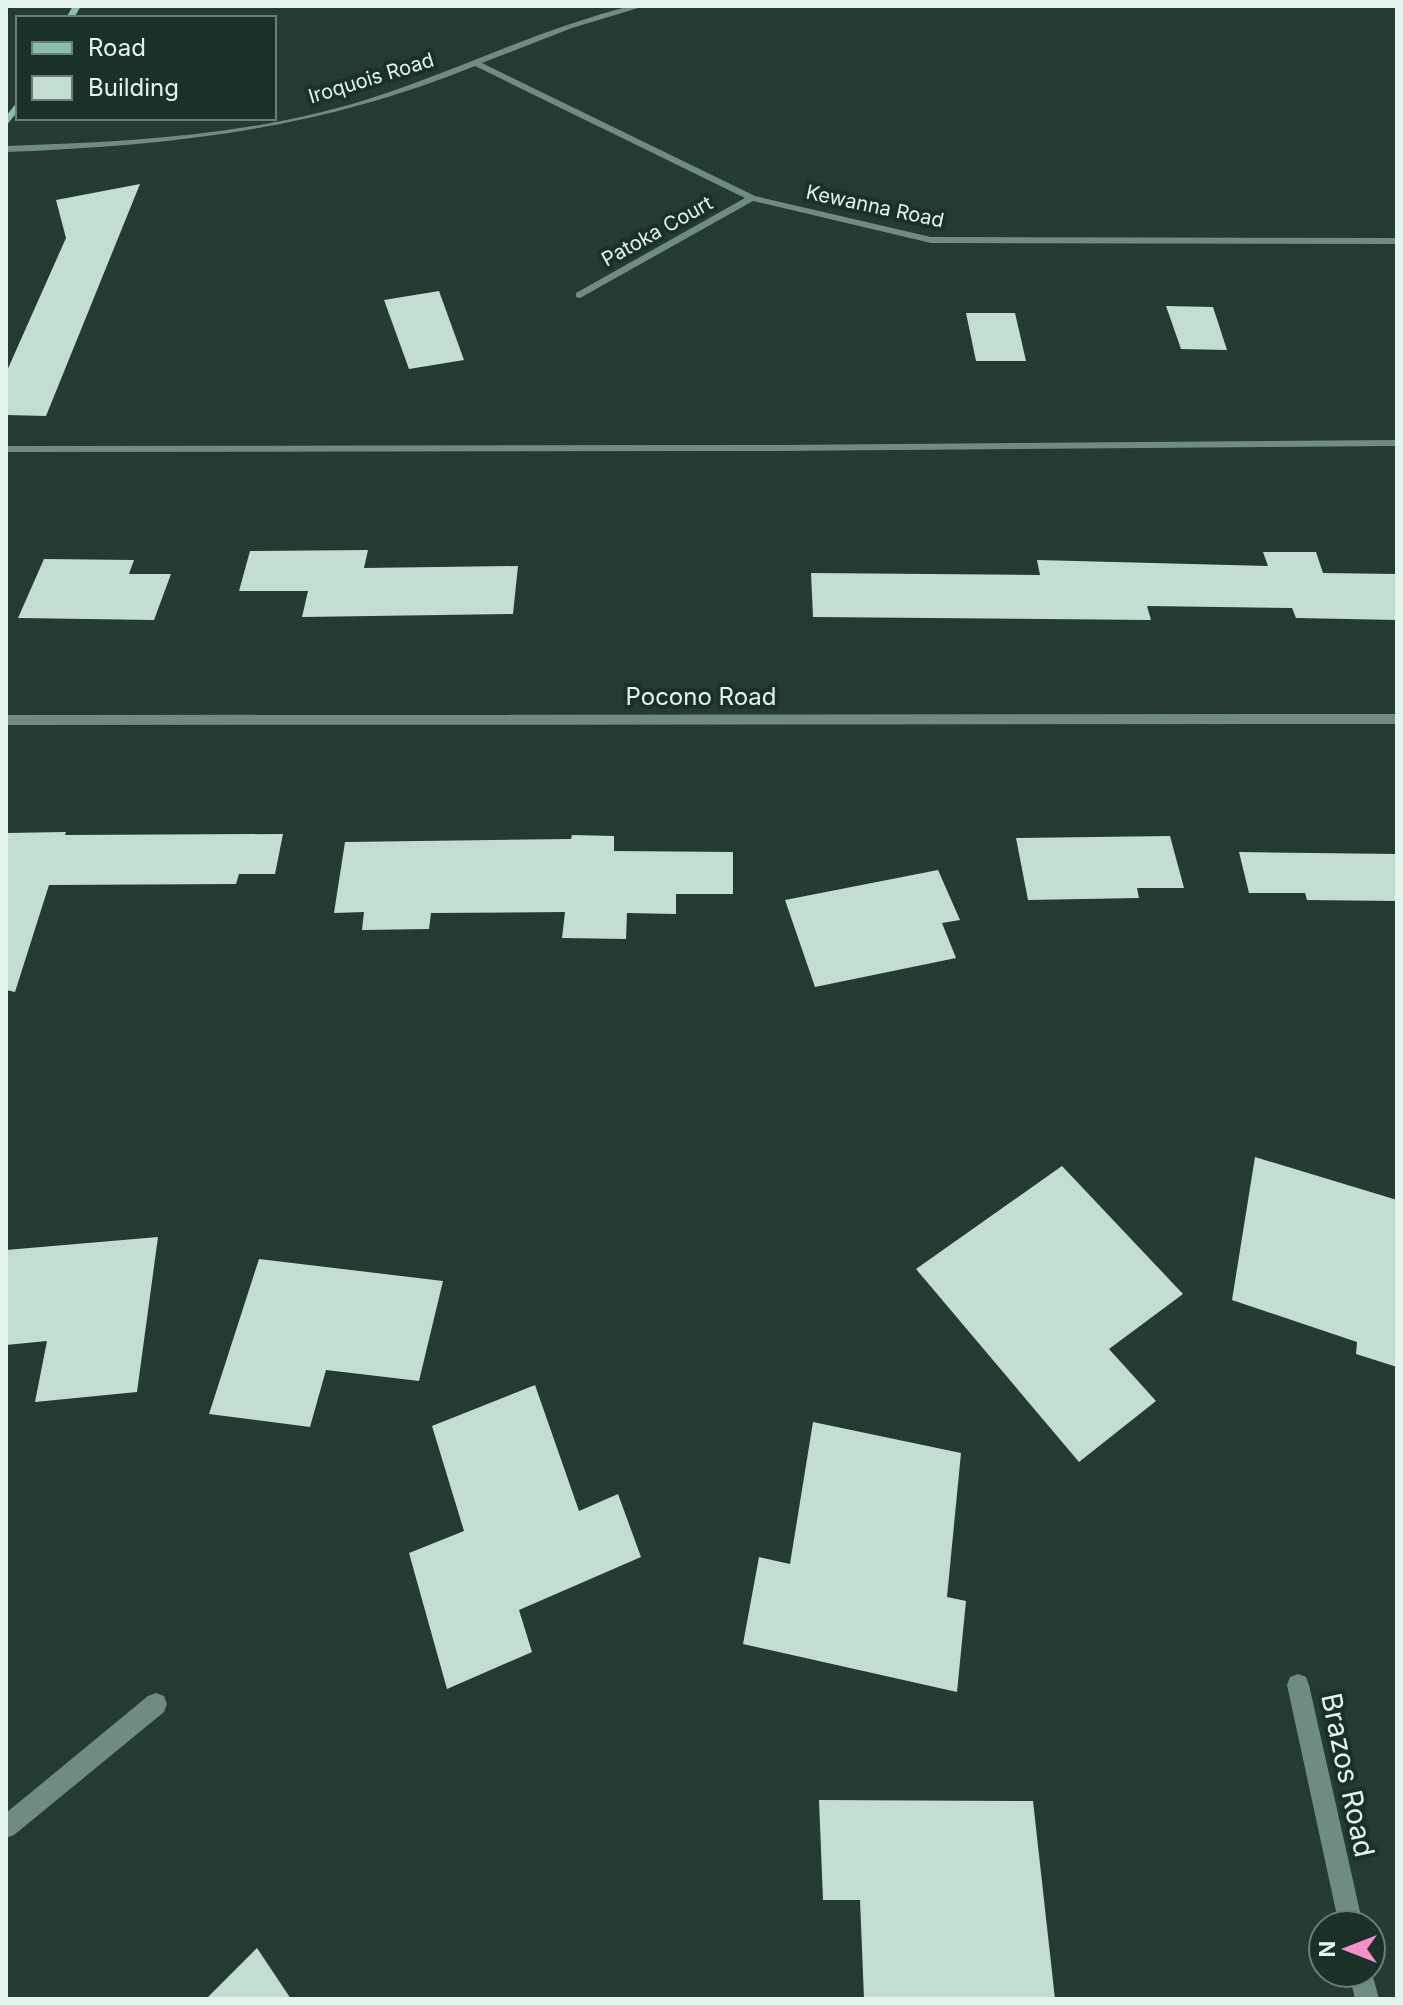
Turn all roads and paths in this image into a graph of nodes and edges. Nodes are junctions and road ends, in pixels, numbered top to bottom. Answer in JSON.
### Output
{"nodes":[{"id":1,"x":595,"y":6,"type":"edge"},
{"id":2,"x":641,"y":6,"type":"edge"},
{"id":3,"x":606,"y":14,"type":"junction"},
{"id":4,"x":475,"y":63,"type":"junction"},
{"id":5,"x":6,"y":149,"type":"edge"},
{"id":6,"x":752,"y":198,"type":"junction"},
{"id":7,"x":1397,"y":241,"type":"edge"},
{"id":8,"x":580,"y":295,"type":"dead end"},
{"id":9,"x":1397,"y":443,"type":"edge"},
{"id":10,"x":6,"y":449,"type":"edge"},
{"id":11,"x":1397,"y":719,"type":"edge"},
{"id":12,"x":6,"y":720,"type":"edge"},
{"id":13,"x":1298,"y":1685,"type":"dead end"},
{"id":14,"x":156,"y":1704,"type":"dead end"},
{"id":15,"x":6,"y":1827,"type":"edge"},
{"id":16,"x":1347,"y":1909,"type":"edge"}],
"edges":[{"from":1,"to":3,"type":"street"},
{"from":2,"to":3,"type":"street","name":"Iroquois Road"},
{"from":3,"to":4,"type":"street","name":"Iroquois Road"},
{"from":4,"to":5,"type":"street","name":"Iroquois Road"},
{"from":4,"to":6,"type":"street","name":"Kewanna Road"},
{"from":6,"to":7,"type":"street","name":"Kewanna Road"},
{"from":6,"to":8,"type":"street","name":"Patoka Court"},
{"from":9,"to":10,"type":"street"},
{"from":11,"to":12,"type":"street","name":"Pocono Road"},
{"from":13,"to":16,"type":"street","name":"Brazos Road"},
{"from":14,"to":15,"type":"street"}]}
